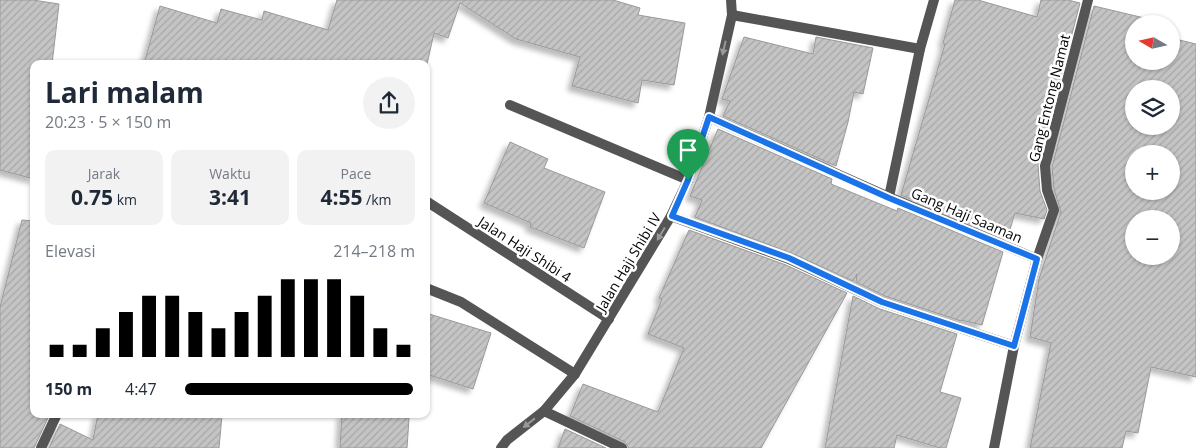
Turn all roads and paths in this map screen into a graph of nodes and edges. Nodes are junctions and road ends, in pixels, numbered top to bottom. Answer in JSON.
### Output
{"nodes":[{"id":1,"x":731,"y":0,"type":"edge"},
{"id":2,"x":934,"y":0,"type":"edge"},
{"id":3,"x":1088,"y":0,"type":"edge"},
{"id":4,"x":732,"y":15,"type":"junction"},
{"id":5,"x":920,"y":49,"type":"junction"},
{"id":6,"x":510,"y":105,"type":"dead end"},
{"id":7,"x":709,"y":117,"type":"junction"},
{"id":8,"x":688,"y":180,"type":"junction"},
{"id":9,"x":889,"y":198,"type":"junction"},
{"id":10,"x":430,"y":204,"type":"edge"},
{"id":11,"x":672,"y":216,"type":"junction"},
{"id":12,"x":1037,"y":259,"type":"junction"},
{"id":13,"x":430,"y":290,"type":"edge"},
{"id":14,"x":610,"y":319,"type":"junction"},
{"id":15,"x":1014,"y":346,"type":"junction"},
{"id":16,"x":575,"y":374,"type":"junction"},
{"id":17,"x":544,"y":411,"type":"junction"},
{"id":18,"x":55,"y":418,"type":"edge"},
{"id":19,"x":41,"y":448,"type":"edge"},
{"id":20,"x":501,"y":448,"type":"edge"},
{"id":21,"x":622,"y":448,"type":"edge"},
{"id":22,"x":994,"y":448,"type":"edge"}],
"edges":[{"from":1,"to":4,"type":"street","name":"Jalan Haji Shibi IV"},
{"from":2,"to":5,"type":"street"},
{"from":3,"to":12,"type":"street","name":"Gang Entong Namat"},
{"from":4,"to":5,"type":"street"},
{"from":4,"to":7,"type":"street","name":"Jalan Haji Shibi IV","one_way":true},
{"from":5,"to":9,"type":"street"},
{"from":6,"to":8,"type":"street"},
{"from":7,"to":8,"type":"street","name":"Jalan Haji Shibi IV"},
{"from":7,"to":9,"type":"street","name":"Gang Haji Saaman"},
{"from":8,"to":11,"type":"street","name":"Jalan Haji Shibi IV"},
{"from":9,"to":12,"type":"street","name":"Gang Haji Saaman"},
{"from":10,"to":14,"type":"street","name":"Jalan Haji Shibi 4"},
{"from":11,"to":14,"type":"street","name":"Jalan Haji Shibi IV","one_way":true},
{"from":11,"to":15,"type":"street"},
{"from":12,"to":15,"type":"street"},
{"from":13,"to":16,"type":"street"},
{"from":14,"to":16,"type":"street","name":"Jalan Haji Shibi IV"},
{"from":15,"to":22,"type":"street"},
{"from":16,"to":17,"type":"street","name":"Jalan Haji Shibi IV"},
{"from":17,"to":20,"type":"street","name":"Jalan Haji Shibi IV","one_way":true},
{"from":17,"to":21,"type":"street"},
{"from":18,"to":19,"type":"street"}]}
